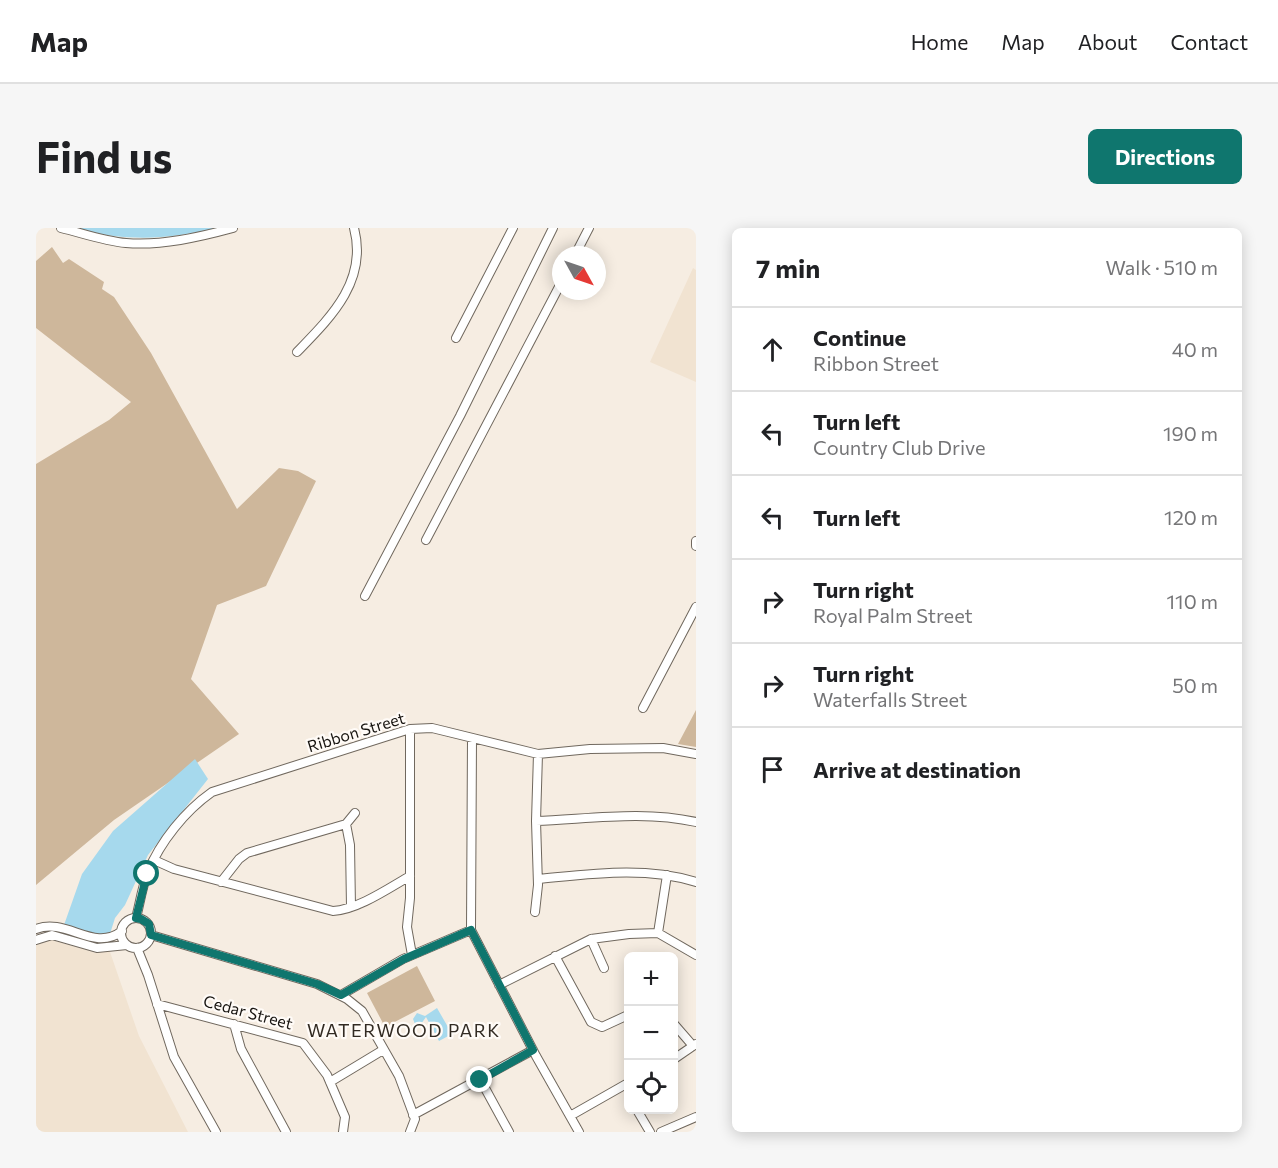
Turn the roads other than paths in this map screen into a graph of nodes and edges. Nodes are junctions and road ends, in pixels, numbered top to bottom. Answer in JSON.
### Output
{"nodes":[{"id":1,"x":62,"y":228,"type":"edge"},
{"id":2,"x":233,"y":228,"type":"edge"},
{"id":3,"x":354,"y":228,"type":"edge"},
{"id":4,"x":513,"y":228,"type":"edge"},
{"id":5,"x":553,"y":228,"type":"edge"},
{"id":6,"x":589,"y":228,"type":"edge"},
{"id":7,"x":205,"y":231,"type":"edge"},
{"id":8,"x":580,"y":246,"type":"edge"},
{"id":9,"x":552,"y":300,"type":"edge"},
{"id":10,"x":456,"y":338,"type":"dead end"},
{"id":11,"x":297,"y":352,"type":"dead end"},
{"id":12,"x":426,"y":540,"type":"dead end"},
{"id":13,"x":696,"y":541,"type":"edge"},
{"id":14,"x":696,"y":546,"type":"edge"},
{"id":15,"x":364,"y":596,"type":"dead end"},
{"id":16,"x":696,"y":607,"type":"edge"},
{"id":17,"x":644,"y":708,"type":"dead end"},
{"id":18,"x":410,"y":729,"type":"junction"},
{"id":19,"x":472,"y":738,"type":"junction"},
{"id":20,"x":538,"y":754,"type":"junction"},
{"id":21,"x":696,"y":754,"type":"edge"},
{"id":22,"x":355,"y":813,"type":"dead end"},
{"id":23,"x":536,"y":821,"type":"junction"},
{"id":24,"x":696,"y":822,"type":"edge"},
{"id":25,"x":346,"y":824,"type":"junction"},
{"id":26,"x":154,"y":860,"type":"junction"},
{"id":27,"x":667,"y":875,"type":"junction"},
{"id":28,"x":410,"y":876,"type":"junction"},
{"id":29,"x":538,"y":879,"type":"junction"},
{"id":30,"x":221,"y":882,"type":"junction"},
{"id":31,"x":696,"y":882,"type":"edge"},
{"id":32,"x":351,"y":907,"type":"junction"},
{"id":33,"x":535,"y":912,"type":"dead end"},
{"id":34,"x":136,"y":918,"type":"junction"},
{"id":35,"x":36,"y":929,"type":"edge"},
{"id":36,"x":471,"y":930,"type":"junction"},
{"id":37,"x":122,"y":931,"type":"junction"},
{"id":38,"x":658,"y":933,"type":"junction"},
{"id":39,"x":151,"y":935,"type":"junction"},
{"id":40,"x":591,"y":939,"type":"junction"},
{"id":41,"x":36,"y":940,"type":"edge"},
{"id":42,"x":126,"y":945,"type":"junction"},
{"id":43,"x":137,"y":948,"type":"junction"},
{"id":44,"x":412,"y":955,"type":"junction"},
{"id":45,"x":696,"y":955,"type":"edge"},
{"id":46,"x":555,"y":956,"type":"junction"},
{"id":47,"x":604,"y":968,"type":"dead end"},
{"id":48,"x":499,"y":986,"type":"junction"},
{"id":49,"x":341,"y":995,"type":"junction"},
{"id":50,"x":157,"y":1004,"type":"junction"},
{"id":51,"x":624,"y":1017,"type":"edge"},
{"id":52,"x":234,"y":1024,"type":"junction"},
{"id":53,"x":598,"y":1026,"type":"junction"},
{"id":54,"x":678,"y":1028,"type":"edge"},
{"id":55,"x":596,"y":1036,"type":"dead end"},
{"id":56,"x":694,"y":1045,"type":"edge"},
{"id":57,"x":383,"y":1050,"type":"junction"},
{"id":58,"x":533,"y":1050,"type":"junction"},
{"id":59,"x":678,"y":1056,"type":"edge"},
{"id":60,"x":480,"y":1080,"type":"junction"},
{"id":61,"x":330,"y":1082,"type":"junction"},
{"id":62,"x":624,"y":1089,"type":"edge"},
{"id":63,"x":640,"y":1114,"type":"edge"},
{"id":64,"x":413,"y":1115,"type":"junction"},
{"id":65,"x":570,"y":1116,"type":"junction"},
{"id":66,"x":696,"y":1117,"type":"edge"},
{"id":67,"x":216,"y":1132,"type":"edge"},
{"id":68,"x":286,"y":1132,"type":"edge"},
{"id":69,"x":343,"y":1132,"type":"edge"},
{"id":70,"x":410,"y":1132,"type":"edge"},
{"id":71,"x":508,"y":1132,"type":"edge"},
{"id":72,"x":579,"y":1132,"type":"edge"},
{"id":73,"x":650,"y":1132,"type":"edge"},
{"id":74,"x":661,"y":1132,"type":"edge"}],
"edges":[{"from":1,"to":7,"type":"street"},
{"from":2,"to":7,"type":"street"},
{"from":3,"to":11,"type":"street"},
{"from":4,"to":10,"type":"street"},
{"from":5,"to":15,"type":"street"},
{"from":6,"to":8,"type":"street"},
{"from":9,"to":12,"type":"street"},
{"from":13,"to":14,"type":"street"},
{"from":16,"to":17,"type":"street"},
{"from":18,"to":19,"type":"street","name":"Ribbon Street"},
{"from":18,"to":26,"type":"street","name":"Ribbon Street"},
{"from":18,"to":28,"type":"street"},
{"from":19,"to":20,"type":"street","name":"Ribbon Street"},
{"from":19,"to":36,"type":"street"},
{"from":20,"to":21,"type":"street","name":"Ribbon Street"},
{"from":20,"to":23,"type":"street"},
{"from":22,"to":25,"type":"street"},
{"from":23,"to":24,"type":"street"},
{"from":23,"to":29,"type":"street"},
{"from":25,"to":30,"type":"street"},
{"from":25,"to":32,"type":"street"},
{"from":26,"to":30,"type":"street"},
{"from":26,"to":34,"type":"street","name":"Ribbon Street"},
{"from":27,"to":29,"type":"street"},
{"from":27,"to":31,"type":"street"},
{"from":27,"to":38,"type":"street"},
{"from":28,"to":32,"type":"street"},
{"from":28,"to":44,"type":"street"},
{"from":29,"to":33,"type":"street"},
{"from":30,"to":32,"type":"street"},
{"from":34,"to":37,"type":"street"},
{"from":34,"to":39,"type":"street"},
{"from":35,"to":37,"type":"street"},
{"from":36,"to":44,"type":"street"},
{"from":36,"to":48,"type":"street"},
{"from":37,"to":42,"type":"street"},
{"from":38,"to":40,"type":"street"},
{"from":38,"to":45,"type":"street"},
{"from":39,"to":43,"type":"street"},
{"from":39,"to":49,"type":"street"},
{"from":40,"to":46,"type":"street"},
{"from":40,"to":47,"type":"street"},
{"from":41,"to":42,"type":"street"},
{"from":42,"to":43,"type":"street"},
{"from":43,"to":50,"type":"street"},
{"from":44,"to":49,"type":"street"},
{"from":46,"to":48,"type":"street"},
{"from":46,"to":53,"type":"street"},
{"from":48,"to":58,"type":"street"},
{"from":49,"to":57,"type":"street"},
{"from":50,"to":52,"type":"street","name":"Cedar Street"},
{"from":50,"to":67,"type":"street"},
{"from":51,"to":53,"type":"street"},
{"from":52,"to":61,"type":"street","name":"Cedar Street"},
{"from":52,"to":68,"type":"street"},
{"from":53,"to":55,"type":"street"},
{"from":54,"to":56,"type":"street"},
{"from":56,"to":59,"type":"street"},
{"from":57,"to":61,"type":"street"},
{"from":57,"to":64,"type":"street"},
{"from":58,"to":60,"type":"street"},
{"from":58,"to":65,"type":"street"},
{"from":60,"to":64,"type":"street"},
{"from":60,"to":71,"type":"street"},
{"from":61,"to":69,"type":"street","name":"Cedar Street"},
{"from":62,"to":65,"type":"street"},
{"from":63,"to":73,"type":"street"},
{"from":64,"to":70,"type":"street"},
{"from":65,"to":72,"type":"street"},
{"from":66,"to":74,"type":"street"}]}
